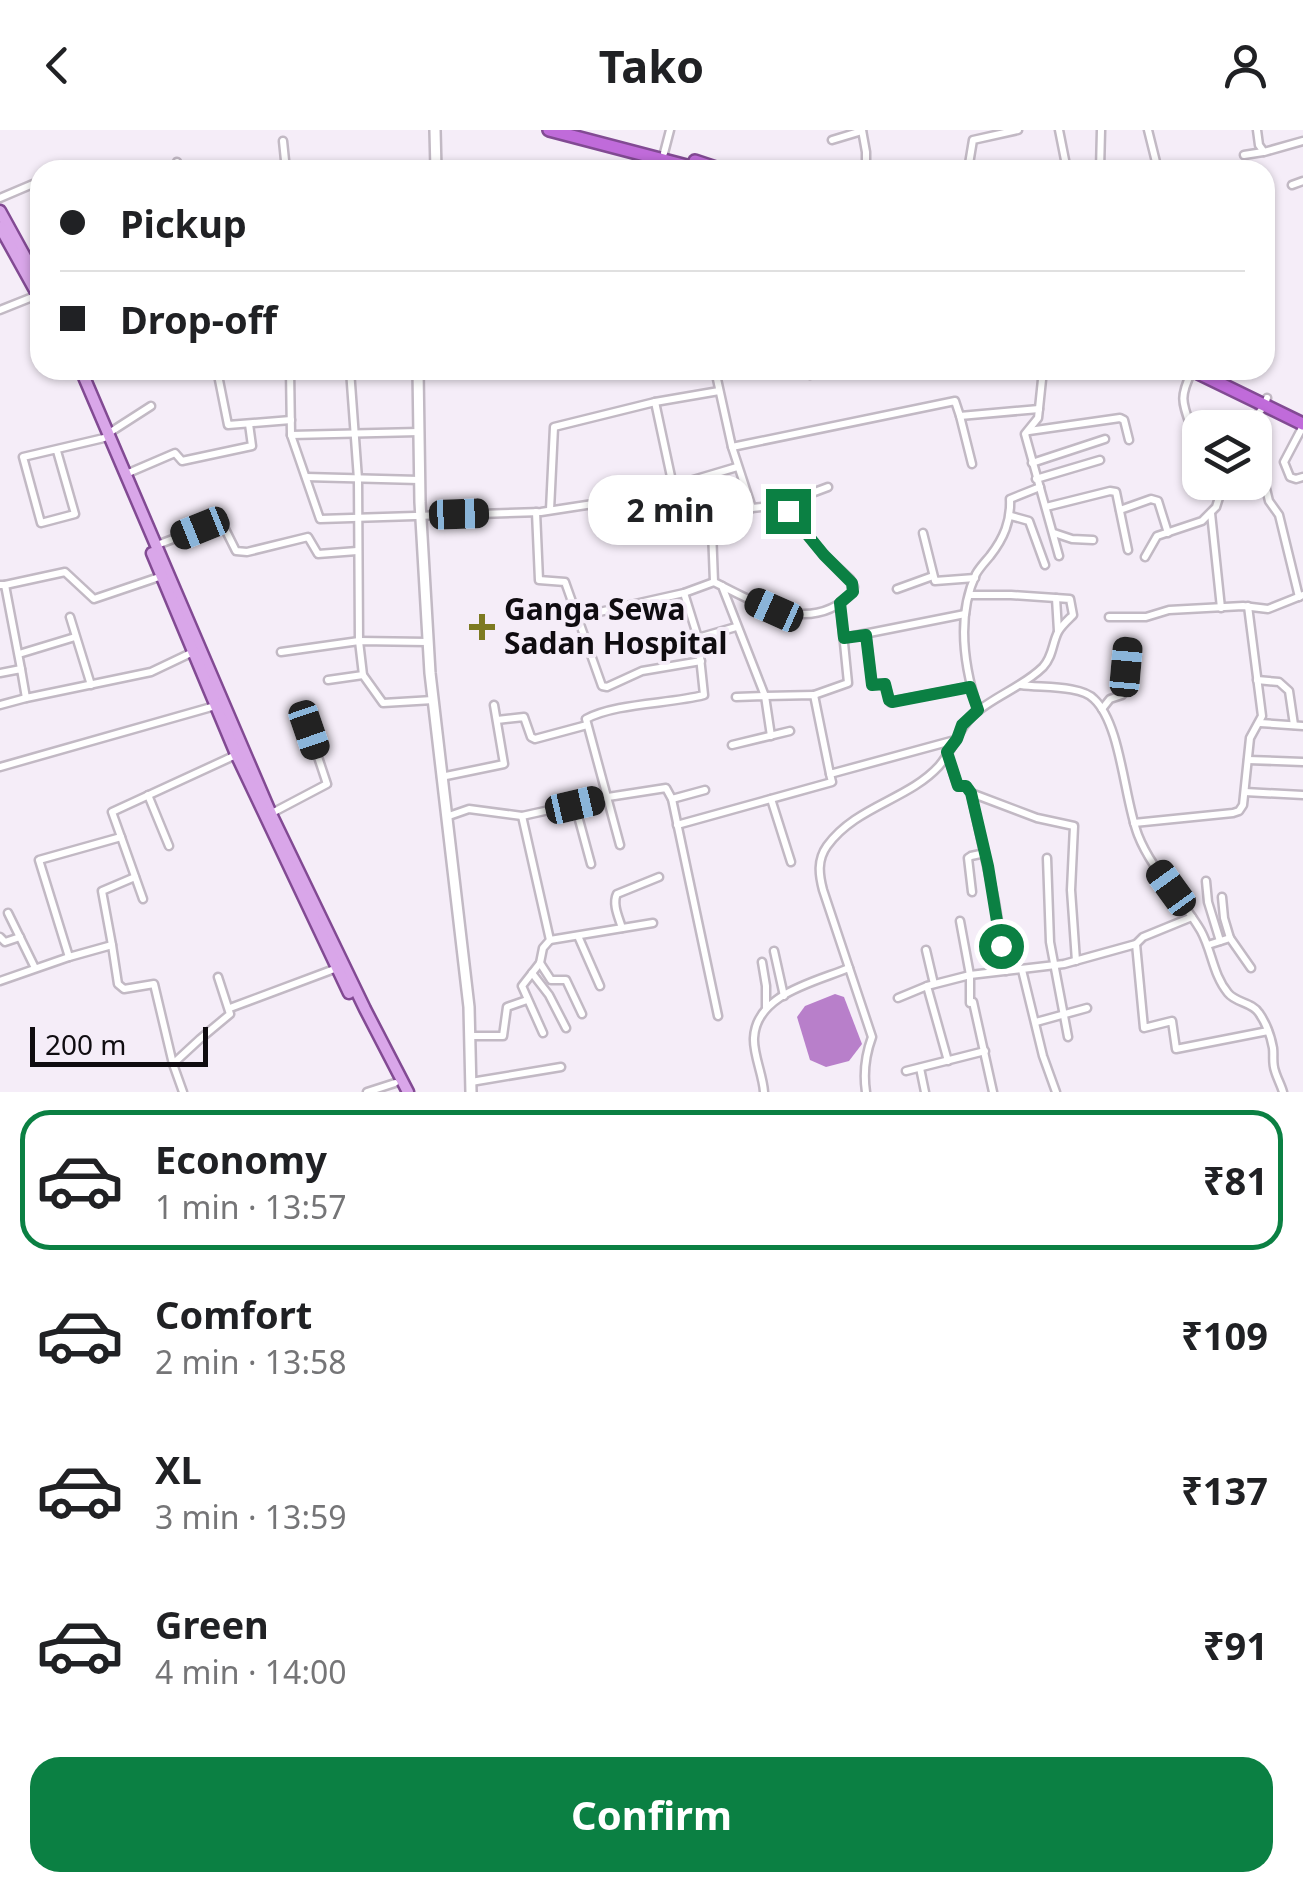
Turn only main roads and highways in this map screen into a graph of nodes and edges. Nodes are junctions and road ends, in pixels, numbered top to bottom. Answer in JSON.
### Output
{"nodes":[{"id":1,"x":549,"y":130,"type":"edge"},
{"id":2,"x":574,"y":130,"type":"edge"},
{"id":3,"x":664,"y":160,"type":"edge"},
{"id":4,"x":688,"y":160,"type":"edge"},
{"id":5,"x":0,"y":211,"type":"edge"},
{"id":6,"x":1,"y":229,"type":"edge"},
{"id":7,"x":30,"y":272,"type":"edge"},
{"id":8,"x":30,"y":277,"type":"edge"},
{"id":9,"x":82,"y":380,"type":"edge"},
{"id":10,"x":1216,"y":380,"type":"edge"},
{"id":11,"x":1225,"y":380,"type":"edge"},
{"id":12,"x":1266,"y":402,"type":"junction"},
{"id":13,"x":1303,"y":422,"type":"edge"},
{"id":14,"x":106,"y":436,"type":"junction"},
{"id":15,"x":240,"y":753,"type":"junction"},
{"id":16,"x":398,"y":1088,"type":"edge"},
{"id":17,"x":408,"y":1092,"type":"edge"}],
"edges":[{"from":1,"to":3,"type":"highway"},
{"from":2,"to":4,"type":"highway"},
{"from":5,"to":7,"type":"main road"},
{"from":6,"to":8,"type":"main road"},
{"from":9,"to":14,"type":"main road"},
{"from":10,"to":12,"type":"highway"},
{"from":11,"to":12,"type":"highway"},
{"from":12,"to":13,"type":"highway"},
{"from":14,"to":15,"type":"main road"},
{"from":14,"to":15,"type":"main road"},
{"from":15,"to":16,"type":"main road"},
{"from":15,"to":17,"type":"main road"}]}
